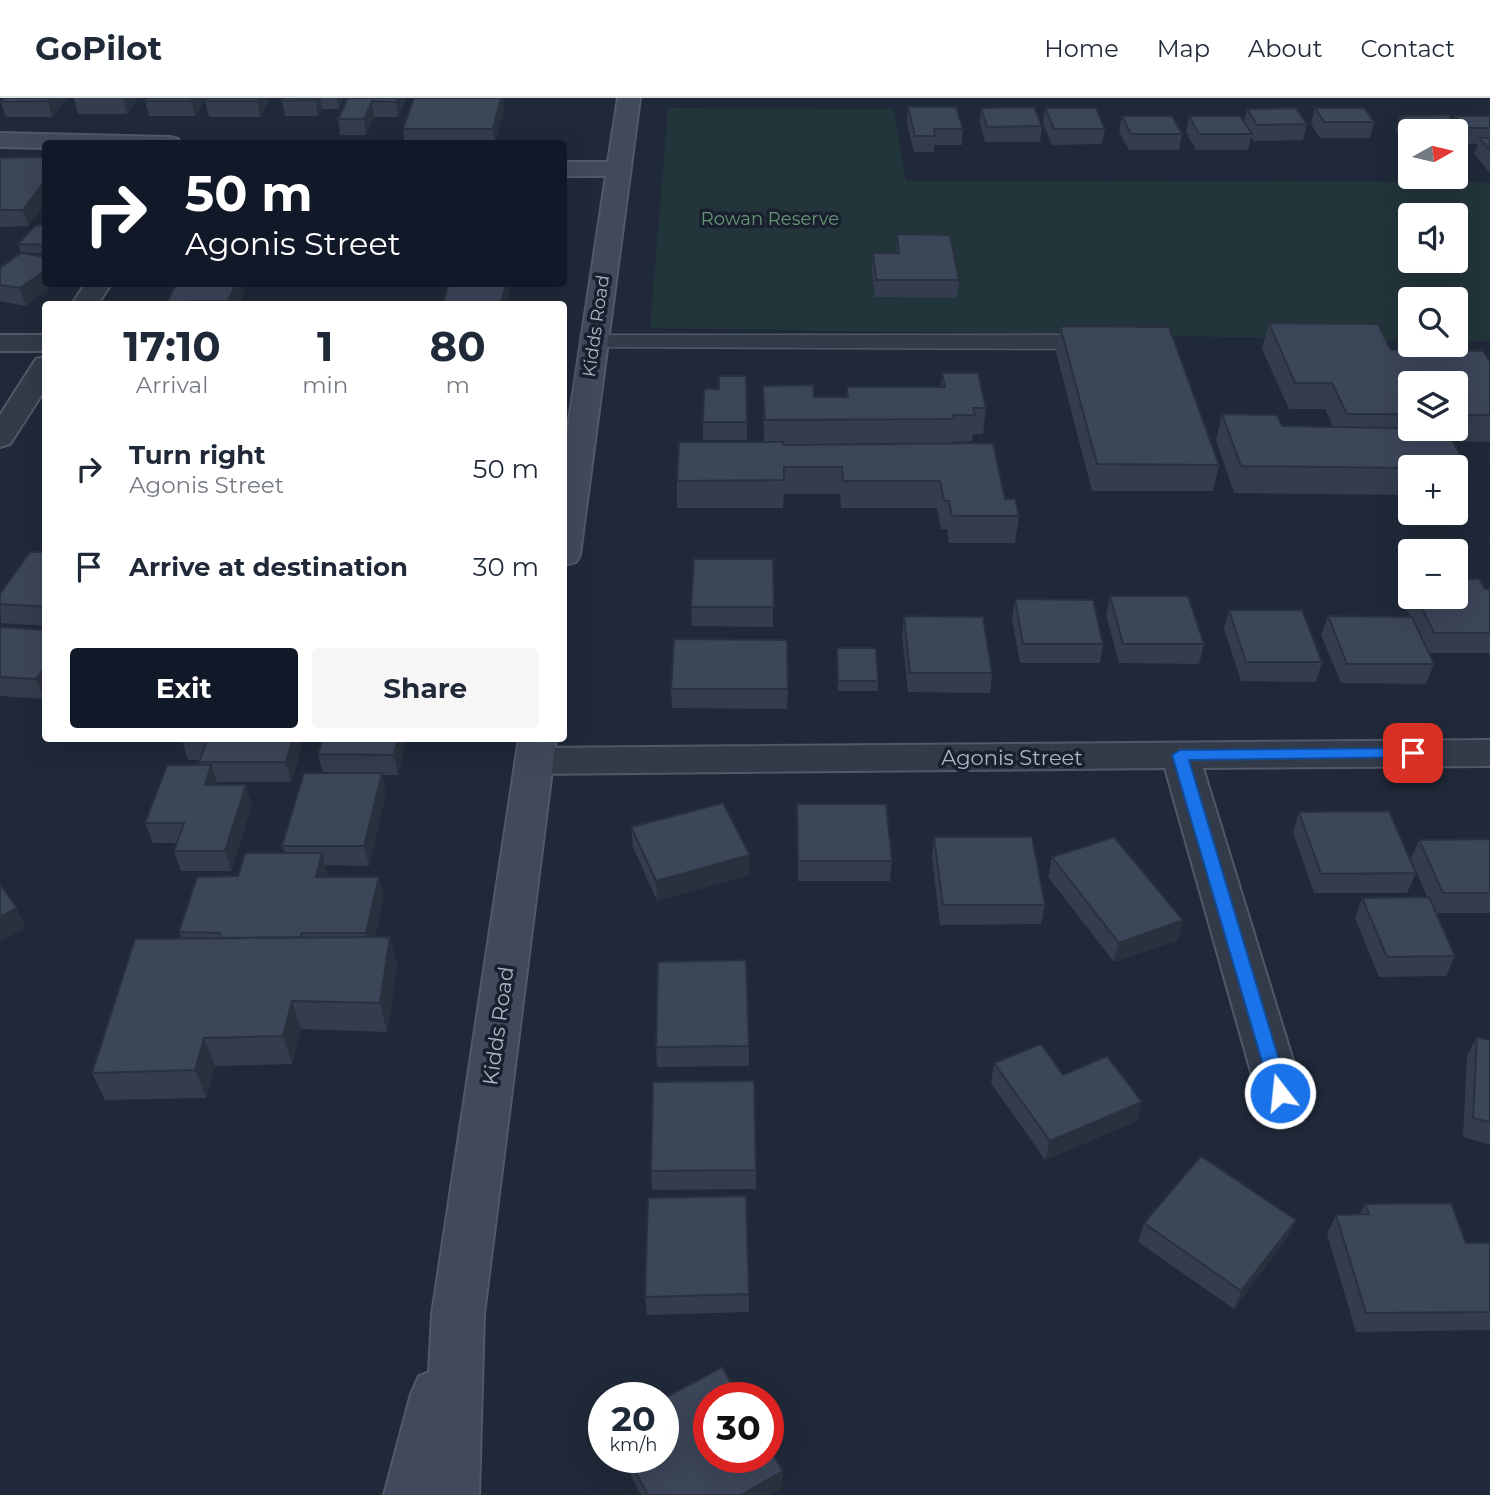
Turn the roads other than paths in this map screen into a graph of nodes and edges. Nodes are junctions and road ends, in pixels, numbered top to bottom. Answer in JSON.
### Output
{"nodes":[{"id":1,"x":629,"y":98,"type":"edge"},
{"id":2,"x":0,"y":140,"type":"edge"},
{"id":3,"x":42,"y":141,"type":"edge"},
{"id":4,"x":567,"y":169,"type":"edge"},
{"id":5,"x":618,"y":169,"type":"junction"},
{"id":6,"x":594,"y":342,"type":"junction"},
{"id":7,"x":1125,"y":342,"type":"edge"},
{"id":8,"x":0,"y":343,"type":"edge"},
{"id":9,"x":42,"y":343,"type":"edge"},
{"id":10,"x":42,"y":371,"type":"edge"},
{"id":11,"x":0,"y":438,"type":"edge"},
{"id":12,"x":567,"y":534,"type":"edge"},
{"id":13,"x":536,"y":750,"type":"edge"},
{"id":14,"x":1490,"y":753,"type":"edge"},
{"id":15,"x":1180,"y":755,"type":"junction"},
{"id":16,"x":1280,"y":1093,"type":"dead end"},
{"id":17,"x":458,"y":1314,"type":"junction"},
{"id":18,"x":412,"y":1495,"type":"edge"},
{"id":19,"x":451,"y":1495,"type":"edge"}],
"edges":[{"from":1,"to":5,"type":"main road","name":"Kidds Road"},
{"from":2,"to":3,"type":"main road"},
{"from":4,"to":5,"type":"main road"},
{"from":5,"to":6,"type":"main road","name":"Kidds Road"},
{"from":6,"to":7,"type":"lane"},
{"from":6,"to":12,"type":"main road","name":"Kidds Road"},
{"from":8,"to":9,"type":"street"},
{"from":10,"to":11,"type":"street"},
{"from":13,"to":15,"type":"street","name":"Agonis Street"},
{"from":13,"to":17,"type":"main road","name":"Kidds Road"},
{"from":14,"to":15,"type":"street","name":"Agonis Street"},
{"from":15,"to":16,"type":"street"},
{"from":17,"to":18,"type":"main road","name":"Kidds Road"},
{"from":17,"to":19,"type":"main road","name":"Kidds Road"}]}
